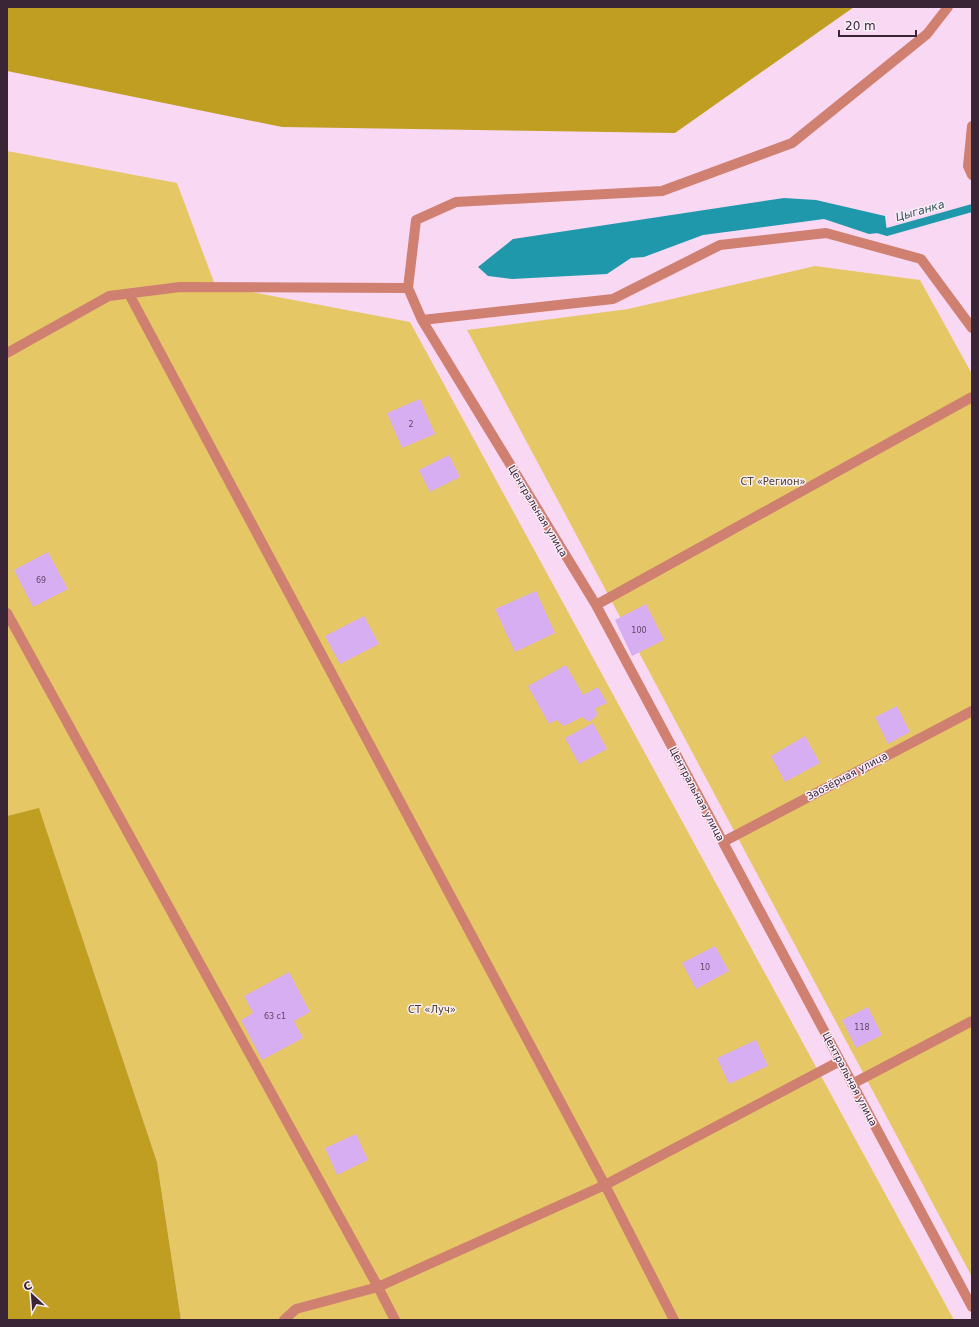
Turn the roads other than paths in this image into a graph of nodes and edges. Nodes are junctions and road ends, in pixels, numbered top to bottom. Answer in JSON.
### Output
{"nodes":[{"id":1,"x":948,"y":7,"type":"edge"},
{"id":2,"x":972,"y":126,"type":"edge"},
{"id":3,"x":972,"y":175,"type":"edge"},
{"id":4,"x":408,"y":288,"type":"junction"},
{"id":5,"x":129,"y":294,"type":"junction"},
{"id":6,"x":422,"y":320,"type":"junction"},
{"id":7,"x":972,"y":328,"type":"edge"},
{"id":8,"x":7,"y":353,"type":"edge"},
{"id":9,"x":972,"y":397,"type":"edge"},
{"id":10,"x":596,"y":605,"type":"junction"},
{"id":11,"x":7,"y":613,"type":"edge"},
{"id":12,"x":972,"y":711,"type":"edge"},
{"id":13,"x":723,"y":842,"type":"junction"},
{"id":14,"x":972,"y":1021,"type":"edge"},
{"id":15,"x":840,"y":1061,"type":"junction"},
{"id":16,"x":852,"y":1084,"type":"junction"},
{"id":17,"x":605,"y":1185,"type":"junction"},
{"id":18,"x":378,"y":1287,"type":"junction"},
{"id":19,"x":972,"y":1308,"type":"edge"},
{"id":20,"x":284,"y":1320,"type":"edge"},
{"id":21,"x":395,"y":1320,"type":"edge"},
{"id":22,"x":674,"y":1320,"type":"edge"}],
"edges":[{"from":1,"to":4,"type":"street"},
{"from":2,"to":3,"type":"street"},
{"from":4,"to":5,"type":"street"},
{"from":4,"to":6,"type":"street","name":"Центральная улица"},
{"from":5,"to":8,"type":"street"},
{"from":5,"to":17,"type":"street"},
{"from":6,"to":7,"type":"street"},
{"from":6,"to":10,"type":"street","name":"Центральная улица"},
{"from":9,"to":10,"type":"street"},
{"from":10,"to":13,"type":"street","name":"Центральная улица"},
{"from":11,"to":18,"type":"street"},
{"from":12,"to":13,"type":"street","name":"Заозёрная улица"},
{"from":13,"to":15,"type":"street","name":"Центральная улица"},
{"from":14,"to":16,"type":"street"},
{"from":15,"to":16,"type":"street","name":"Центральная улица"},
{"from":15,"to":17,"type":"street"},
{"from":16,"to":19,"type":"street","name":"Центральная улица"},
{"from":17,"to":18,"type":"street"},
{"from":17,"to":22,"type":"street"},
{"from":18,"to":20,"type":"street"},
{"from":18,"to":21,"type":"street"}]}
